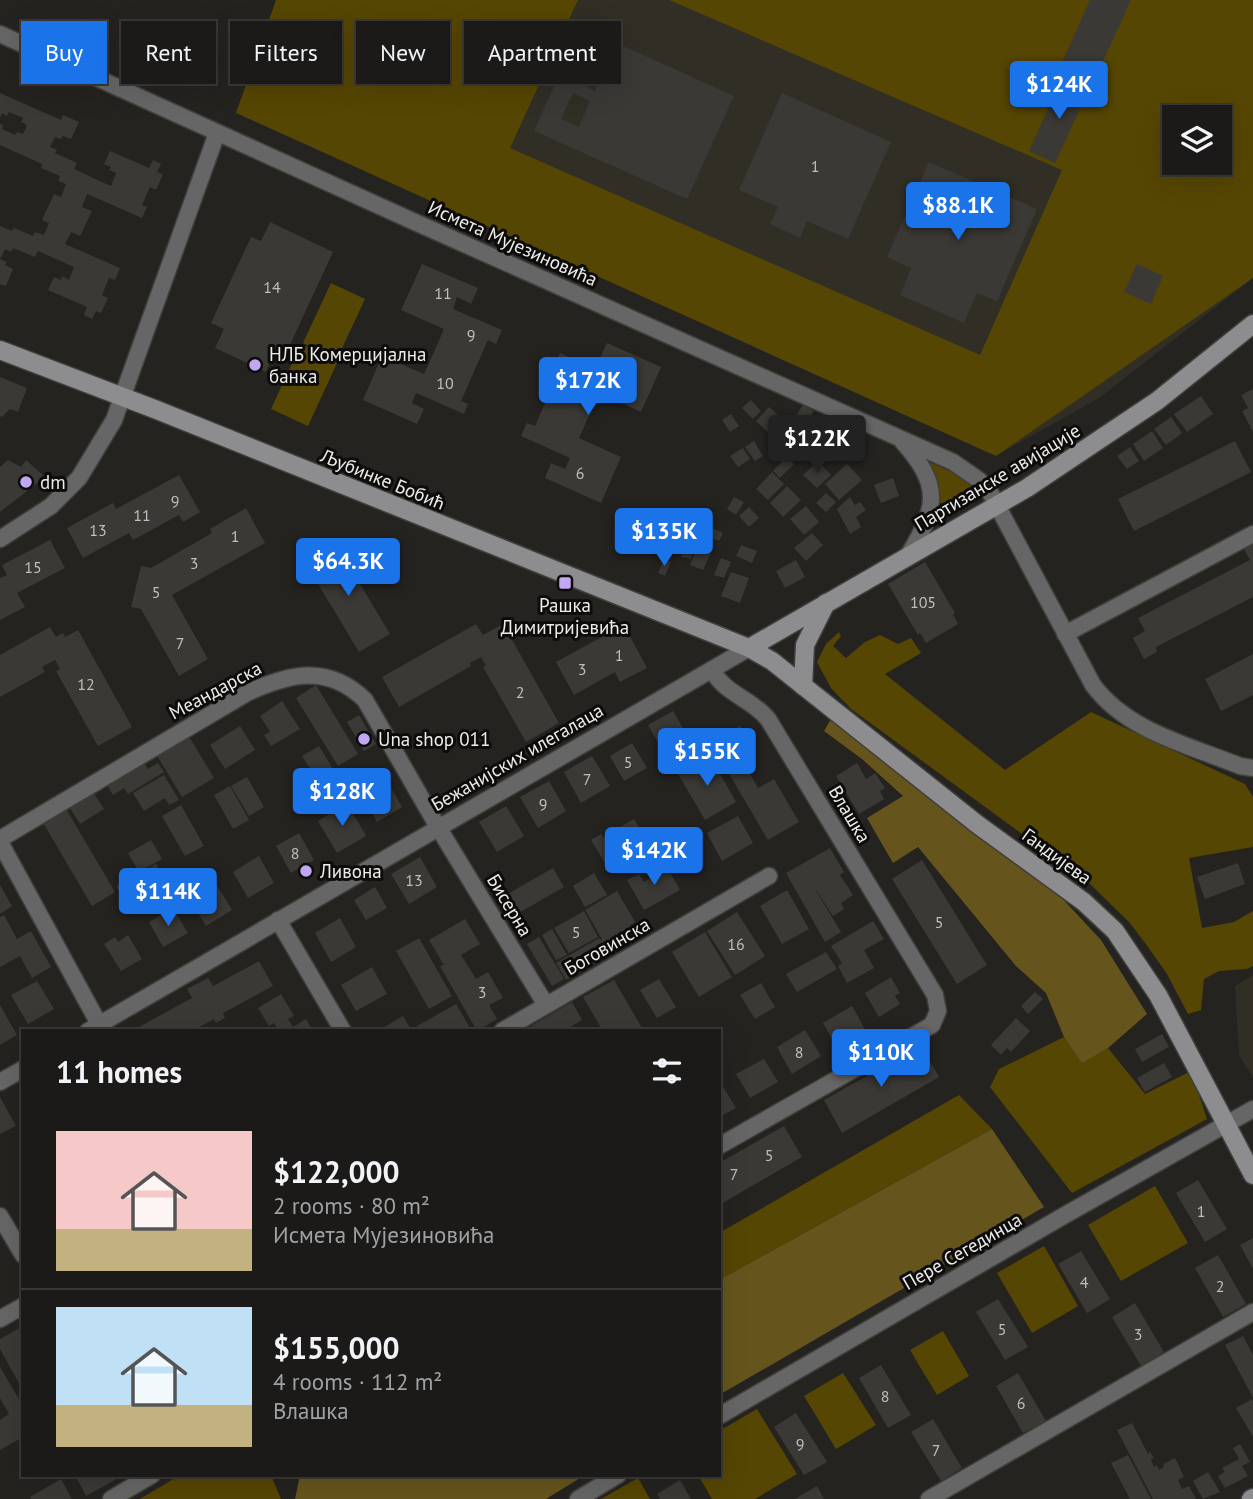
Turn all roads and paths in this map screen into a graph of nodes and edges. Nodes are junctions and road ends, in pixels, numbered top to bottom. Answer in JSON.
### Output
{"nodes":[{"id":1,"x":0,"y":34,"type":"edge"},
{"id":2,"x":217,"y":132,"type":"junction"},
{"id":3,"x":1253,"y":324,"type":"edge"},
{"id":4,"x":0,"y":350,"type":"edge"},
{"id":5,"x":122,"y":397,"type":"junction"},
{"id":6,"x":898,"y":436,"type":"junction"},
{"id":7,"x":998,"y":505,"type":"junction"},
{"id":8,"x":1253,"y":534,"type":"edge"},
{"id":9,"x":0,"y":539,"type":"edge"},
{"id":10,"x":909,"y":554,"type":"junction"},
{"id":11,"x":826,"y":603,"type":"junction"},
{"id":12,"x":1065,"y":634,"type":"junction"},
{"id":13,"x":749,"y":648,"type":"junction"},
{"id":14,"x":712,"y":670,"type":"junction"},
{"id":15,"x":803,"y":686,"type":"junction"},
{"id":16,"x":1253,"y":768,"type":"edge"},
{"id":17,"x":438,"y":827,"type":"junction"},
{"id":18,"x":0,"y":841,"type":"edge"},
{"id":19,"x":769,"y":876,"type":"dead end"},
{"id":20,"x":278,"y":920,"type":"junction"},
{"id":21,"x":546,"y":1005,"type":"junction"},
{"id":22,"x":98,"y":1029,"type":"edge"},
{"id":23,"x":342,"y":1029,"type":"edge"},
{"id":24,"x":505,"y":1029,"type":"edge"},
{"id":25,"x":21,"y":1070,"type":"edge"},
{"id":26,"x":0,"y":1082,"type":"edge"},
{"id":27,"x":1253,"y":1109,"type":"edge"},
{"id":28,"x":1227,"y":1124,"type":"junction"},
{"id":29,"x":721,"y":1145,"type":"edge"},
{"id":30,"x":1253,"y":1175,"type":"edge"},
{"id":31,"x":0,"y":1216,"type":"edge"},
{"id":32,"x":21,"y":1252,"type":"edge"},
{"id":33,"x":21,"y":1307,"type":"edge"},
{"id":34,"x":1253,"y":1312,"type":"edge"},
{"id":35,"x":0,"y":1320,"type":"edge"},
{"id":36,"x":721,"y":1415,"type":"edge"},
{"id":37,"x":149,"y":1477,"type":"edge"},
{"id":38,"x":615,"y":1477,"type":"edge"},
{"id":39,"x":111,"y":1499,"type":"edge"},
{"id":40,"x":578,"y":1499,"type":"edge"},
{"id":41,"x":929,"y":1499,"type":"edge"}],
"edges":[{"from":1,"to":2,"type":"street","name":"Исмета Мујезиновића"},
{"from":2,"to":5,"type":"street"},
{"from":2,"to":6,"type":"street","name":"Исмета Мујезиновића"},
{"from":3,"to":7,"type":"main road","name":"Партизанске авијације"},
{"from":4,"to":5,"type":"main road","name":"Љубинке Бобић"},
{"from":5,"to":9,"type":"street"},
{"from":5,"to":13,"type":"main road","name":"Љубинке Бобић"},
{"from":6,"to":7,"type":"street","name":"Исмета Мујезиновића"},
{"from":6,"to":10,"type":"street"},
{"from":7,"to":10,"type":"main road","name":"Партизанске авијације"},
{"from":7,"to":12,"type":"street","name":"Исмета Мујезиновића"},
{"from":8,"to":12,"type":"street"},
{"from":10,"to":11,"type":"main road","name":"Партизанске авијације"},
{"from":11,"to":13,"type":"main road","name":"Партизанске авијације"},
{"from":11,"to":15,"type":"main road"},
{"from":12,"to":16,"type":"street","name":"Исмета Мујезиновића"},
{"from":13,"to":14,"type":"street","name":"Бежанијских илегалаца"},
{"from":13,"to":15,"type":"main road","name":"Гандијева"},
{"from":14,"to":17,"type":"street","name":"Бежанијских илегалаца"},
{"from":14,"to":29,"type":"street","name":"Влашка"},
{"from":15,"to":28,"type":"main road","name":"Гандијева"},
{"from":17,"to":18,"type":"street","name":"Меандарска"},
{"from":17,"to":20,"type":"street","name":"Бежанијских илегалаца"},
{"from":17,"to":21,"type":"street","name":"Бисерна"},
{"from":18,"to":22,"type":"street"},
{"from":19,"to":21,"type":"street","name":"Боговинска"},
{"from":20,"to":22,"type":"street","name":"Бежанијских илегалаца"},
{"from":20,"to":23,"type":"street"},
{"from":21,"to":24,"type":"street","name":"Боговинска"},
{"from":25,"to":26,"type":"street"},
{"from":27,"to":28,"type":"street","name":"Пере Сегединца"},
{"from":28,"to":30,"type":"main road","name":"Гандијева"},
{"from":28,"to":36,"type":"street","name":"Пере Сегединца"},
{"from":31,"to":32,"type":"street"},
{"from":33,"to":35,"type":"street"},
{"from":34,"to":41,"type":"street"},
{"from":37,"to":39,"type":"street"},
{"from":38,"to":40,"type":"street"}]}
